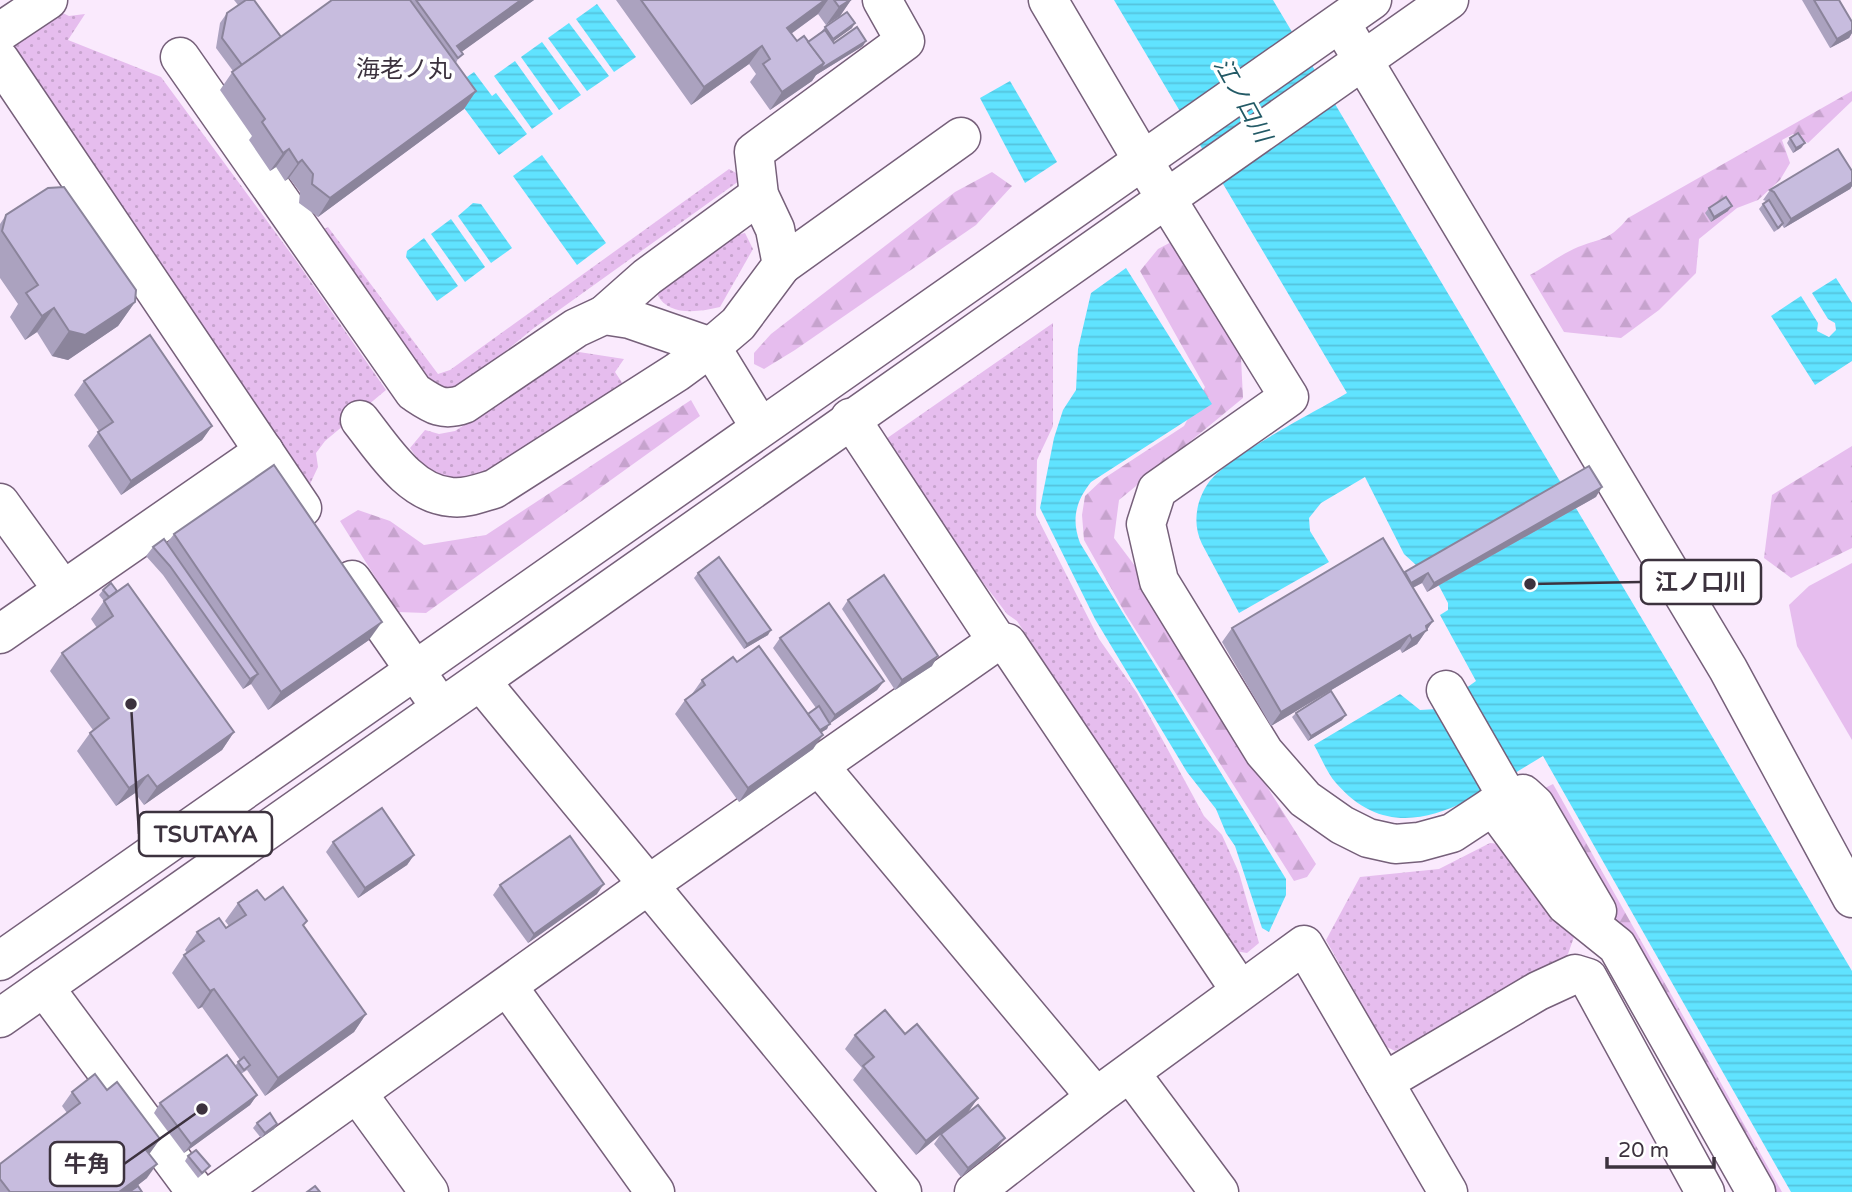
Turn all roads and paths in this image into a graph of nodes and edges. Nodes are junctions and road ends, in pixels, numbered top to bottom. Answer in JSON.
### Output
{"nodes":[{"id":1,"x":48,"y":0,"type":"edge"},
{"id":2,"x":882,"y":0,"type":"edge"},
{"id":3,"x":1048,"y":0,"type":"edge"},
{"id":4,"x":1373,"y":0,"type":"edge"},
{"id":5,"x":1449,"y":0,"type":"edge"},
{"id":6,"x":1327,"y":20,"type":"edge"},
{"id":7,"x":0,"y":32,"type":"edge"},
{"id":8,"x":180,"y":57,"type":"dead end"},
{"id":9,"x":0,"y":60,"type":"edge"},
{"id":10,"x":1352,"y":67,"type":"junction"},
{"id":11,"x":961,"y":136,"type":"dead end"},
{"id":12,"x":1150,"y":157,"type":"junction"},
{"id":13,"x":1172,"y":193,"type":"junction"},
{"id":14,"x":759,"y":195,"type":"junction"},
{"id":15,"x":782,"y":265,"type":"junction"},
{"id":16,"x":604,"y":314,"type":"junction"},
{"id":17,"x":711,"y":347,"type":"junction"},
{"id":18,"x":850,"y":418,"type":"junction"},
{"id":19,"x":360,"y":420,"type":"dead end"},
{"id":20,"x":760,"y":427,"type":"junction"},
{"id":21,"x":264,"y":451,"type":"junction"},
{"id":22,"x":0,"y":503,"type":"edge"},
{"id":23,"x":63,"y":590,"type":"junction"},
{"id":24,"x":0,"y":634,"type":"edge"},
{"id":25,"x":996,"y":641,"type":"junction"},
{"id":26,"x":415,"y":671,"type":"junction"},
{"id":27,"x":482,"y":683,"type":"junction"},
{"id":28,"x":1446,"y":690,"type":"dead end"},
{"id":29,"x":443,"y":710,"type":"junction"},
{"id":30,"x":820,"y":766,"type":"junction"},
{"id":31,"x":1501,"y":797,"type":"junction"},
{"id":32,"x":648,"y":885,"type":"junction"},
{"id":33,"x":1852,"y":898,"type":"edge"},
{"id":34,"x":5,"y":947,"type":"edge"},
{"id":35,"x":44,"y":987,"type":"junction"},
{"id":36,"x":508,"y":987,"type":"junction"},
{"id":37,"x":1240,"y":990,"type":"junction"},
{"id":38,"x":0,"y":1018,"type":"edge"},
{"id":39,"x":1131,"y":1074,"type":"junction"},
{"id":40,"x":1384,"y":1082,"type":"junction"},
{"id":41,"x":357,"y":1094,"type":"junction"},
{"id":42,"x":1096,"y":1097,"type":"junction"},
{"id":43,"x":196,"y":1192,"type":"edge"},
{"id":44,"x":218,"y":1192,"type":"edge"},
{"id":45,"x":429,"y":1192,"type":"edge"},
{"id":46,"x":655,"y":1192,"type":"edge"},
{"id":47,"x":902,"y":1192,"type":"edge"},
{"id":48,"x":974,"y":1192,"type":"edge"},
{"id":49,"x":1219,"y":1192,"type":"edge"},
{"id":50,"x":1448,"y":1192,"type":"edge"},
{"id":51,"x":1705,"y":1192,"type":"edge"},
{"id":52,"x":1755,"y":1192,"type":"edge"}],
"edges":[{"from":1,"to":7,"type":"street"},
{"from":2,"to":14,"type":"street"},
{"from":3,"to":12,"type":"street"},
{"from":4,"to":6,"type":"street"},
{"from":5,"to":10,"type":"street"},
{"from":6,"to":10,"type":"street"},
{"from":6,"to":12,"type":"street"},
{"from":8,"to":16,"type":"street"},
{"from":9,"to":21,"type":"street"},
{"from":10,"to":13,"type":"street"},
{"from":10,"to":33,"type":"street"},
{"from":11,"to":15,"type":"street"},
{"from":12,"to":13,"type":"street"},
{"from":12,"to":20,"type":"street"},
{"from":13,"to":18,"type":"street"},
{"from":13,"to":31,"type":"street"},
{"from":14,"to":15,"type":"street"},
{"from":14,"to":16,"type":"street"},
{"from":15,"to":17,"type":"street"},
{"from":16,"to":17,"type":"street"},
{"from":17,"to":19,"type":"street"},
{"from":17,"to":20,"type":"street"},
{"from":18,"to":25,"type":"street"},
{"from":18,"to":27,"type":"street"},
{"from":20,"to":26,"type":"street"},
{"from":21,"to":23,"type":"street"},
{"from":21,"to":26,"type":"street"},
{"from":22,"to":23,"type":"street"},
{"from":23,"to":24,"type":"street"},
{"from":25,"to":30,"type":"street"},
{"from":25,"to":37,"type":"street"},
{"from":26,"to":29,"type":"street"},
{"from":26,"to":34,"type":"street"},
{"from":27,"to":29,"type":"street"},
{"from":27,"to":32,"type":"street"},
{"from":28,"to":31,"type":"street"},
{"from":29,"to":35,"type":"street"},
{"from":30,"to":32,"type":"street"},
{"from":30,"to":42,"type":"street"},
{"from":31,"to":52,"type":"street"},
{"from":32,"to":36,"type":"street"},
{"from":32,"to":47,"type":"street"},
{"from":35,"to":38,"type":"street"},
{"from":35,"to":43,"type":"street"},
{"from":36,"to":41,"type":"street"},
{"from":36,"to":46,"type":"street"},
{"from":37,"to":39,"type":"street"},
{"from":37,"to":40,"type":"street"},
{"from":39,"to":42,"type":"street"},
{"from":39,"to":49,"type":"street"},
{"from":40,"to":50,"type":"street"},
{"from":40,"to":51,"type":"street"},
{"from":41,"to":44,"type":"street"},
{"from":41,"to":45,"type":"street"},
{"from":42,"to":48,"type":"street"}]}
